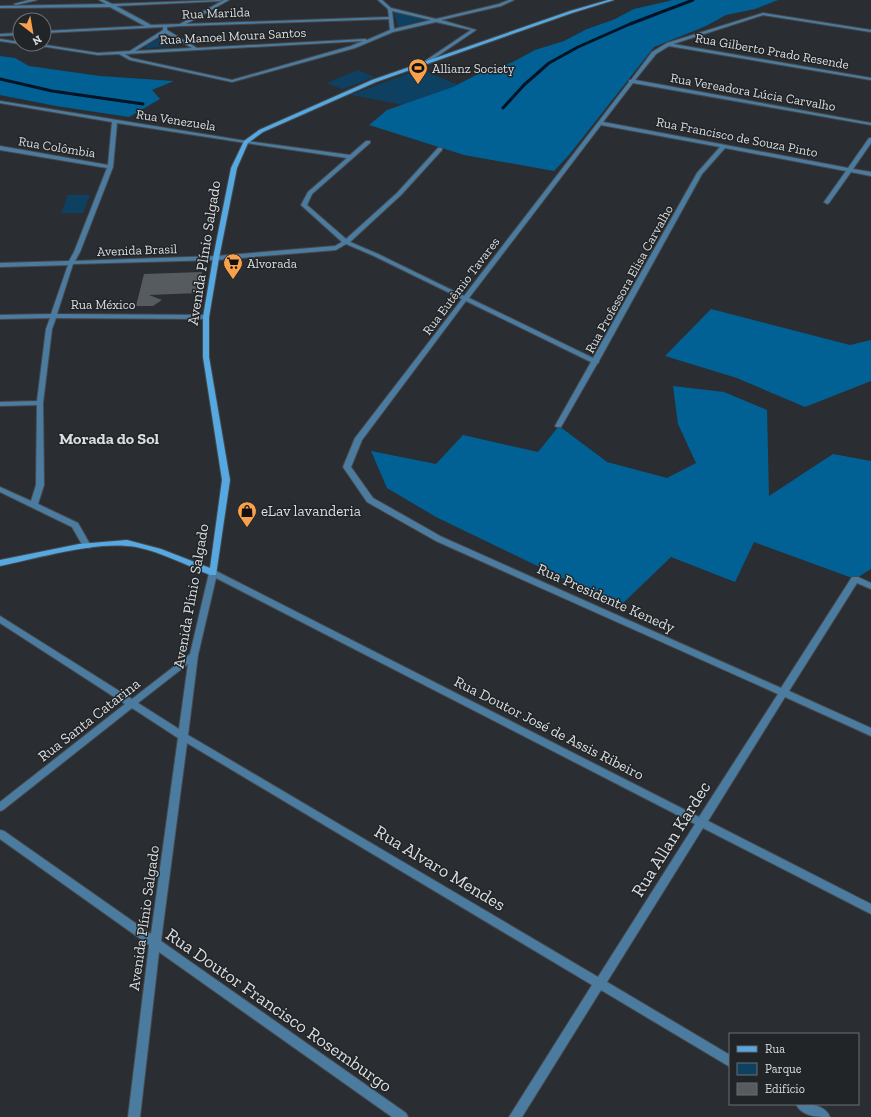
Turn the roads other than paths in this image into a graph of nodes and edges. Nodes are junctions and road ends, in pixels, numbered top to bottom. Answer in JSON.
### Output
{"nodes":[{"id":1,"x":35,"y":0,"type":"edge"},
{"id":2,"x":101,"y":0,"type":"edge"},
{"id":3,"x":220,"y":0,"type":"edge"},
{"id":4,"x":226,"y":0,"type":"edge"},
{"id":5,"x":382,"y":0,"type":"edge"},
{"id":6,"x":512,"y":0,"type":"edge"},
{"id":7,"x":612,"y":0,"type":"edge"},
{"id":8,"x":112,"y":6,"type":"junction"},
{"id":9,"x":0,"y":7,"type":"edge"},
{"id":10,"x":390,"y":9,"type":"junction"},
{"id":11,"x":390,"y":18,"type":"junction"},
{"id":12,"x":437,"y":20,"type":"junction"},
{"id":13,"x":180,"y":25,"type":"junction"},
{"id":14,"x":152,"y":27,"type":"junction"},
{"id":15,"x":165,"y":29,"type":"junction"},
{"id":16,"x":392,"y":31,"type":"junction"},
{"id":17,"x":871,"y":31,"type":"edge"},
{"id":18,"x":52,"y":32,"type":"edge"},
{"id":19,"x":12,"y":34,"type":"edge"},
{"id":20,"x":0,"y":35,"type":"edge"},
{"id":21,"x":0,"y":40,"type":"edge"},
{"id":22,"x":370,"y":40,"type":"junction"},
{"id":23,"x":12,"y":41,"type":"edge"},
{"id":24,"x":668,"y":44,"type":"junction"},
{"id":25,"x":52,"y":47,"type":"edge"},
{"id":26,"x":196,"y":48,"type":"junction"},
{"id":27,"x":130,"y":52,"type":"junction"},
{"id":28,"x":120,"y":54,"type":"junction"},
{"id":29,"x":421,"y":65,"type":"junction"},
{"id":30,"x":871,"y":79,"type":"edge"},
{"id":31,"x":631,"y":81,"type":"junction"},
{"id":32,"x":0,"y":102,"type":"edge"},
{"id":33,"x":115,"y":121,"type":"junction"},
{"id":34,"x":599,"y":123,"type":"junction"},
{"id":35,"x":871,"y":124,"type":"edge"},
{"id":36,"x":871,"y":138,"type":"edge"},
{"id":37,"x":246,"y":142,"type":"junction"},
{"id":38,"x":368,"y":142,"type":"dead end"},
{"id":39,"x":724,"y":146,"type":"junction"},
{"id":40,"x":0,"y":148,"type":"edge"},
{"id":41,"x":440,"y":149,"type":"dead end"},
{"id":42,"x":350,"y":157,"type":"junction"},
{"id":43,"x":110,"y":167,"type":"junction"},
{"id":44,"x":849,"y":170,"type":"junction"},
{"id":45,"x":871,"y":174,"type":"edge"},
{"id":46,"x":827,"y":202,"type":"dead end"},
{"id":47,"x":346,"y":242,"type":"junction"},
{"id":48,"x":216,"y":258,"type":"junction"},
{"id":49,"x":71,"y":263,"type":"junction"},
{"id":50,"x":0,"y":265,"type":"edge"},
{"id":51,"x":464,"y":299,"type":"junction"},
{"id":52,"x":54,"y":316,"type":"junction"},
{"id":53,"x":206,"y":316,"type":"junction"},
{"id":54,"x":0,"y":318,"type":"edge"},
{"id":55,"x":596,"y":362,"type":"junction"},
{"id":56,"x":40,"y":403,"type":"junction"},
{"id":57,"x":0,"y":404,"type":"edge"},
{"id":58,"x":559,"y":426,"type":"dead end"},
{"id":59,"x":347,"y":466,"type":"joint"},
{"id":60,"x":0,"y":489,"type":"edge"},
{"id":61,"x":34,"y":505,"type":"junction"},
{"id":62,"x":87,"y":546,"type":"junction"},
{"id":63,"x":0,"y":563,"type":"edge"},
{"id":64,"x":213,"y":574,"type":"junction"},
{"id":65,"x":871,"y":586,"type":"edge"},
{"id":66,"x":0,"y":619,"type":"edge"},
{"id":67,"x":194,"y":655,"type":"junction"},
{"id":68,"x":783,"y":692,"type":"junction"},
{"id":69,"x":132,"y":704,"type":"junction"},
{"id":70,"x":871,"y":732,"type":"edge"},
{"id":71,"x":184,"y":737,"type":"junction"},
{"id":72,"x":0,"y":807,"type":"edge"},
{"id":73,"x":702,"y":822,"type":"junction"},
{"id":74,"x":0,"y":834,"type":"edge"},
{"id":75,"x":871,"y":909,"type":"edge"},
{"id":76,"x":155,"y":944,"type":"junction"},
{"id":77,"x":600,"y":983,"type":"junction"},
{"id":78,"x":729,"y":1060,"type":"edge"},
{"id":79,"x":804,"y":1105,"type":"edge"},
{"id":80,"x":134,"y":1117,"type":"edge"},
{"id":81,"x":402,"y":1117,"type":"edge"},
{"id":82,"x":515,"y":1117,"type":"edge"},
{"id":83,"x":824,"y":1117,"type":"edge"}],
"edges":[{"from":1,"to":9,"type":"street"},
{"from":2,"to":8,"type":"street"},
{"from":3,"to":8,"type":"street"},
{"from":4,"to":13,"type":"street"},
{"from":5,"to":10,"type":"street"},
{"from":6,"to":12,"type":"street"},
{"from":7,"to":29,"type":"street","name":"Avenida Plínio Salgado"},
{"from":8,"to":9,"type":"street"},
{"from":8,"to":14,"type":"street"},
{"from":10,"to":11,"type":"street"},
{"from":10,"to":12,"type":"street"},
{"from":11,"to":13,"type":"street","name":"Rua Marilda"},
{"from":11,"to":16,"type":"street"},
{"from":12,"to":16,"type":"street"},
{"from":12,"to":29,"type":"street"},
{"from":13,"to":15,"type":"street","name":"Rua Marilda"},
{"from":14,"to":15,"type":"street","name":"Rua Marilda"},
{"from":14,"to":18,"type":"street","name":"Rua Marilda"},
{"from":15,"to":26,"type":"street"},
{"from":15,"to":27,"type":"street"},
{"from":16,"to":22,"type":"street"},
{"from":17,"to":24,"type":"street","name":"Rua Eutêmio Tavares"},
{"from":19,"to":20,"type":"street"},
{"from":21,"to":23,"type":"street"},
{"from":22,"to":26,"type":"street","name":"Rua Manoel Moura Santos"},
{"from":22,"to":28,"type":"street"},
{"from":24,"to":30,"type":"street","name":"Rua Gilberto Prado Resende"},
{"from":24,"to":31,"type":"street","name":"Rua Eutêmio Tavares"},
{"from":25,"to":28,"type":"street","name":"Rua Manoel Moura Santos"},
{"from":26,"to":27,"type":"street","name":"Rua Manoel Moura Santos"},
{"from":27,"to":28,"type":"street","name":"Rua Manoel Moura Santos"},
{"from":29,"to":37,"type":"street","name":"Avenida Plínio Salgado"},
{"from":31,"to":34,"type":"street","name":"Rua Eutêmio Tavares"},
{"from":31,"to":35,"type":"street","name":"Rua Vereadora Lúcia Carvalho"},
{"from":32,"to":33,"type":"street","name":"Rua Venezuela"},
{"from":33,"to":37,"type":"street","name":"Rua Venezuela"},
{"from":33,"to":43,"type":"street"},
{"from":34,"to":39,"type":"street","name":"Rua Francisco de Souza Pinto"},
{"from":34,"to":51,"type":"street","name":"Rua Eutêmio Tavares"},
{"from":36,"to":44,"type":"street"},
{"from":37,"to":42,"type":"street","name":"Rua Venezuela"},
{"from":37,"to":48,"type":"street","name":"Avenida Plínio Salgado"},
{"from":38,"to":42,"type":"street"},
{"from":39,"to":44,"type":"street","name":"Rua Francisco de Souza Pinto"},
{"from":39,"to":55,"type":"street","name":"Rua Professora Elisa Carvalho"},
{"from":40,"to":43,"type":"street","name":"Rua Colômbia"},
{"from":41,"to":47,"type":"street"},
{"from":42,"to":47,"type":"street"},
{"from":43,"to":49,"type":"street"},
{"from":44,"to":45,"type":"street","name":"Rua Francisco de Souza Pinto"},
{"from":44,"to":46,"type":"street"},
{"from":47,"to":48,"type":"street","name":"Avenida Brasil"},
{"from":47,"to":51,"type":"street"},
{"from":48,"to":49,"type":"street","name":"Avenida Brasil"},
{"from":48,"to":53,"type":"street","name":"Avenida Plínio Salgado"},
{"from":49,"to":50,"type":"street","name":"Avenida Brasil"},
{"from":49,"to":52,"type":"street"},
{"from":51,"to":55,"type":"street"},
{"from":51,"to":59,"type":"street","name":"Rua Eutêmio Tavares"},
{"from":52,"to":53,"type":"street","name":"Rua México"},
{"from":52,"to":54,"type":"street","name":"Rua México"},
{"from":52,"to":56,"type":"street"},
{"from":53,"to":64,"type":"street","name":"Avenida Plínio Salgado"},
{"from":55,"to":58,"type":"street","name":"Rua Professora Elisa Carvalho"},
{"from":56,"to":57,"type":"street"},
{"from":56,"to":61,"type":"street"},
{"from":59,"to":68,"type":"street","name":"Rua Presidente Kenedy"},
{"from":60,"to":61,"type":"street"},
{"from":61,"to":62,"type":"street"},
{"from":62,"to":63,"type":"street"},
{"from":62,"to":64,"type":"street"},
{"from":64,"to":67,"type":"street","name":"Avenida Plínio Salgado"},
{"from":64,"to":73,"type":"street","name":"Rua Doutor José de Assis Ribeiro"},
{"from":65,"to":68,"type":"street","name":"Rua Allan Kardec"},
{"from":66,"to":69,"type":"street","name":"Rua Alvaro Mendes"},
{"from":67,"to":69,"type":"street","name":"Rua Santa Catarina"},
{"from":67,"to":71,"type":"street","name":"Avenida Plínio Salgado"},
{"from":68,"to":70,"type":"street","name":"Rua Presidente Kenedy"},
{"from":68,"to":73,"type":"street","name":"Rua Allan Kardec"},
{"from":69,"to":71,"type":"street","name":"Rua Alvaro Mendes"},
{"from":69,"to":72,"type":"street","name":"Rua Santa Catarina"},
{"from":71,"to":76,"type":"street","name":"Avenida Plínio Salgado"},
{"from":71,"to":77,"type":"street","name":"Rua Alvaro Mendes"},
{"from":73,"to":75,"type":"street","name":"Rua Doutor José de Assis Ribeiro"},
{"from":73,"to":77,"type":"street","name":"Rua Allan Kardec"},
{"from":74,"to":76,"type":"street","name":"Rua Doutor Francisco Rosemburgo"},
{"from":76,"to":80,"type":"street","name":"Avenida Plínio Salgado"},
{"from":76,"to":81,"type":"street","name":"Rua Doutor Francisco Rosemburgo"},
{"from":77,"to":78,"type":"street","name":"Rua Alvaro Mendes"},
{"from":77,"to":82,"type":"street","name":"Rua Allan Kardec"},
{"from":79,"to":83,"type":"street"}]}
